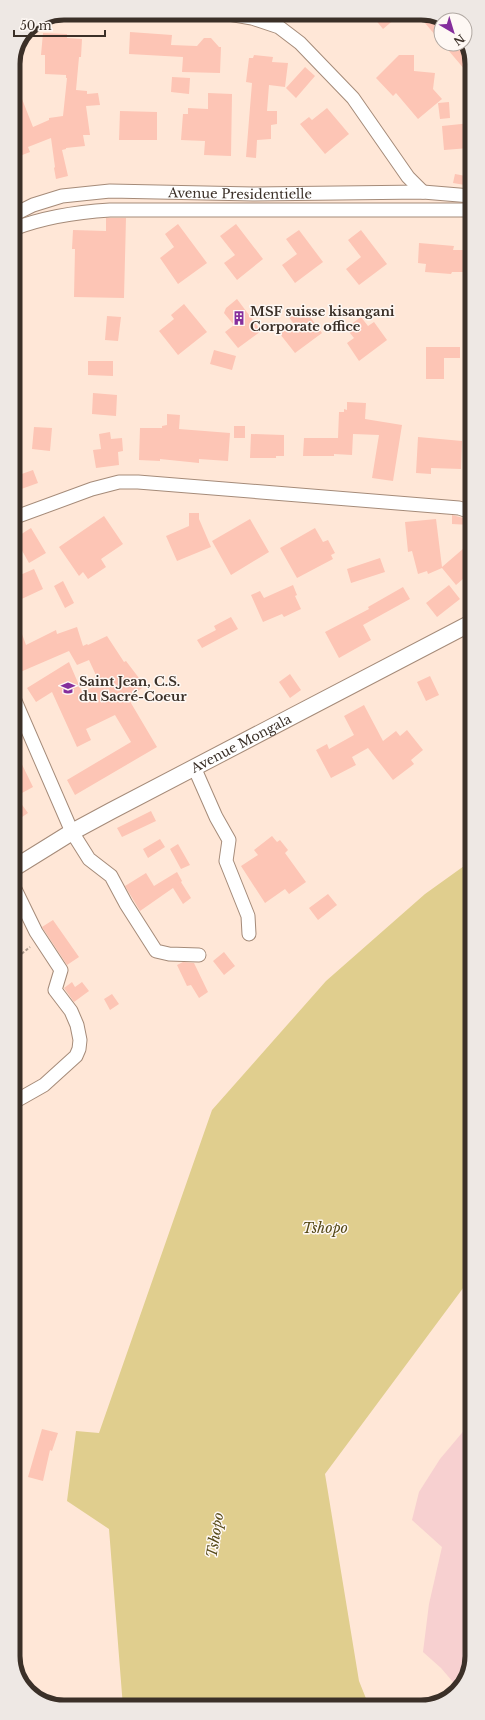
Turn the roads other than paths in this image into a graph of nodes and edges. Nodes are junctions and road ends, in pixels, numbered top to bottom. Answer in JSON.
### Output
{"nodes":[{"id":1,"x":258,"y":20,"type":"edge"},
{"id":2,"x":110,"y":191,"type":"junction"},
{"id":3,"x":423,"y":192,"type":"junction"},
{"id":4,"x":404,"y":194,"type":"junction"},
{"id":5,"x":465,"y":196,"type":"edge"},
{"id":6,"x":400,"y":209,"type":"junction"},
{"id":7,"x":110,"y":210,"type":"junction"},
{"id":8,"x":465,"y":210,"type":"edge"},
{"id":9,"x":20,"y":212,"type":"edge"},
{"id":10,"x":20,"y":226,"type":"edge"},
{"id":11,"x":465,"y":511,"type":"edge"},
{"id":12,"x":20,"y":515,"type":"edge"},
{"id":13,"x":465,"y":626,"type":"edge"},
{"id":14,"x":20,"y":712,"type":"edge"},
{"id":15,"x":194,"y":767,"type":"junction"},
{"id":16,"x":72,"y":832,"type":"junction"},
{"id":17,"x":20,"y":864,"type":"edge"},
{"id":18,"x":20,"y":899,"type":"edge"},
{"id":19,"x":249,"y":934,"type":"dead end"},
{"id":20,"x":199,"y":955,"type":"dead end"},
{"id":21,"x":20,"y":1099,"type":"edge"}],
"edges":[{"from":1,"to":3,"type":"street"},
{"from":2,"to":4,"type":"street","name":"Avenue Presidentielle"},
{"from":2,"to":7,"type":"street"},
{"from":2,"to":9,"type":"street","name":"Avenue Presidentielle"},
{"from":3,"to":4,"type":"street","name":"Avenue Presidentielle"},
{"from":3,"to":5,"type":"street","name":"Avenue Presidentielle"},
{"from":4,"to":6,"type":"street"},
{"from":6,"to":7,"type":"street","name":"Avenue Presidentielle"},
{"from":6,"to":8,"type":"street","name":"Avenue Presidentielle"},
{"from":7,"to":10,"type":"street","name":"Avenue Presidentielle"},
{"from":11,"to":12,"type":"street"},
{"from":13,"to":15,"type":"street","name":"Avenue Mongala"},
{"from":14,"to":16,"type":"street"},
{"from":15,"to":16,"type":"street","name":"Avenue Mongala"},
{"from":15,"to":19,"type":"street"},
{"from":16,"to":17,"type":"street","name":"Avenue Mongala"},
{"from":16,"to":20,"type":"street"},
{"from":18,"to":21,"type":"street"}]}
